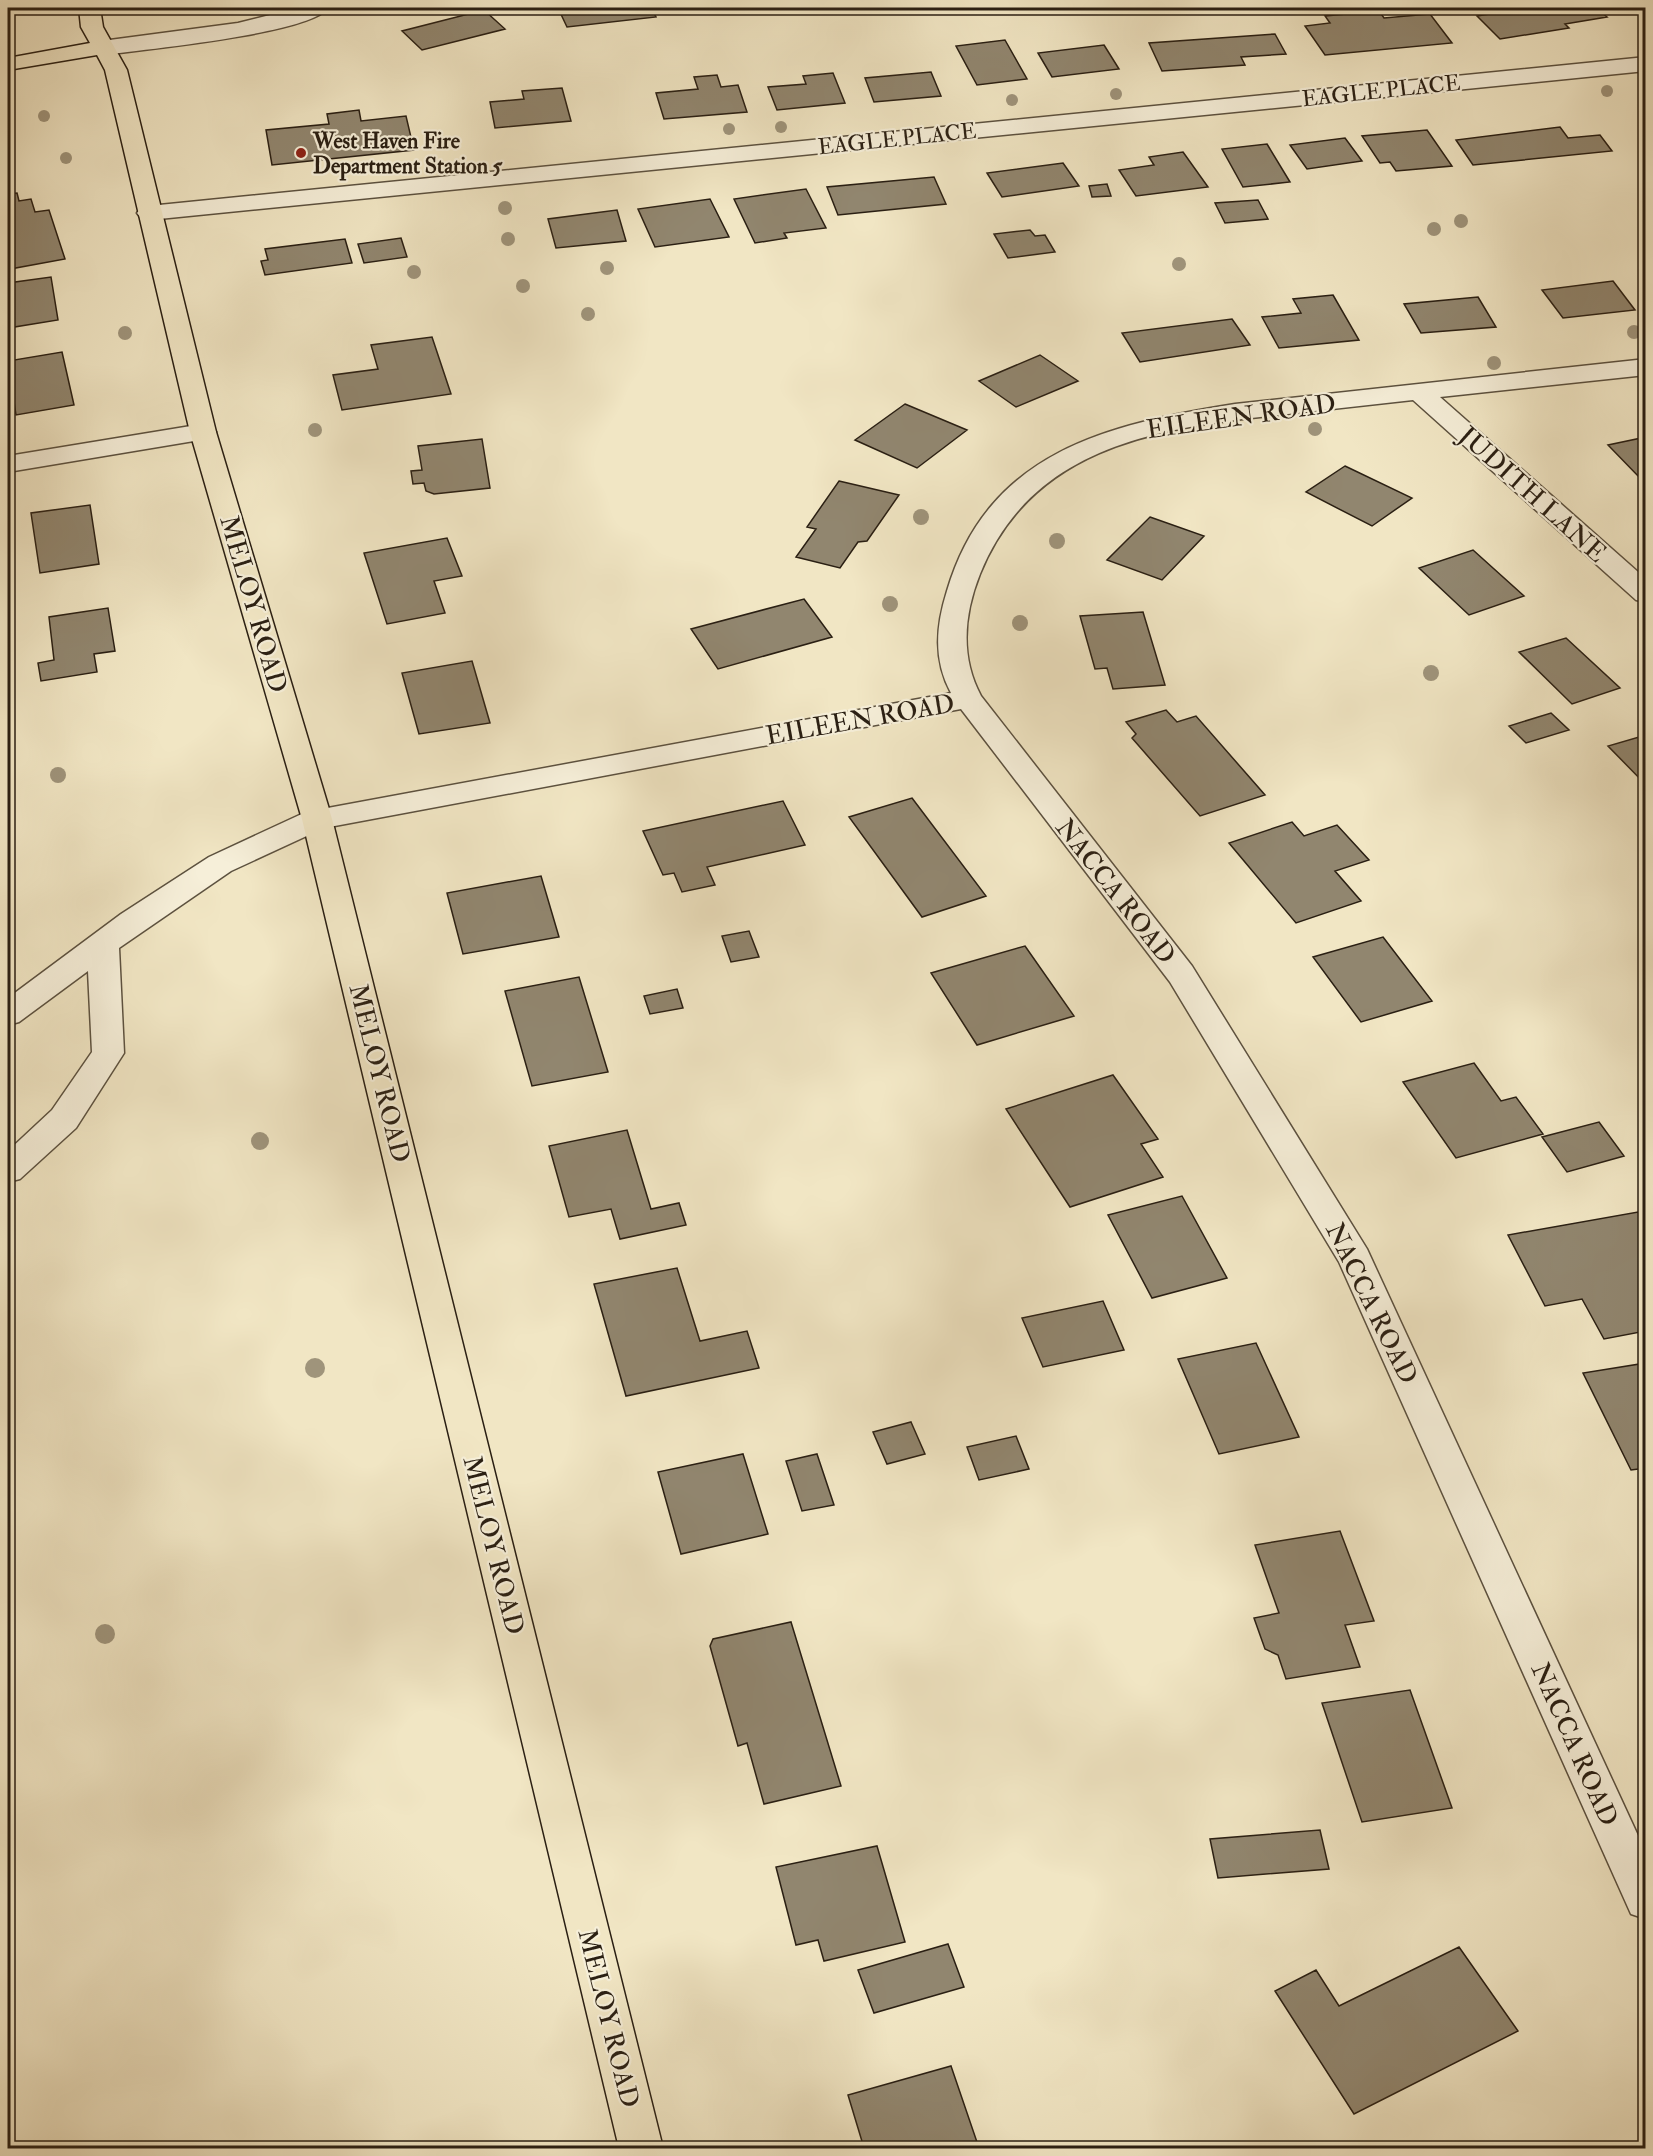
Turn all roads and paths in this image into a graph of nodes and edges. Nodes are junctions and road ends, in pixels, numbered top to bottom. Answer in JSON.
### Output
{"nodes":[{"id":1,"x":90,"y":8,"type":"edge"},
{"id":2,"x":317,"y":8,"type":"edge"},
{"id":3,"x":102,"y":48,"type":"junction"},
{"id":4,"x":8,"y":64,"type":"edge"},
{"id":5,"x":1646,"y":64,"type":"edge"},
{"id":6,"x":149,"y":213,"type":"junction"},
{"id":7,"x":1646,"y":367,"type":"edge"},
{"id":8,"x":1420,"y":393,"type":"junction"},
{"id":9,"x":203,"y":432,"type":"junction"},
{"id":10,"x":8,"y":464,"type":"edge"},
{"id":11,"x":1646,"y":594,"type":"edge"},
{"id":12,"x":968,"y":699,"type":"junction"},
{"id":13,"x":317,"y":819,"type":"junction"},
{"id":14,"x":103,"y":944,"type":"junction"},
{"id":15,"x":8,"y":1014,"type":"edge"},
{"id":16,"x":8,"y":1170,"type":"edge"},
{"id":17,"x":1646,"y":1900,"type":"edge"},
{"id":18,"x":641,"y":2148,"type":"edge"}],
"edges":[{"from":1,"to":3,"type":"main road","name":"MELOY ROAD"},
{"from":2,"to":3,"type":"street"},
{"from":3,"to":4,"type":"main road"},
{"from":3,"to":6,"type":"main road","name":"MELOY ROAD"},
{"from":5,"to":6,"type":"street","name":"EAGLE PLACE"},
{"from":6,"to":9,"type":"main road","name":"MELOY ROAD"},
{"from":7,"to":8,"type":"street","name":"EILEEN ROAD"},
{"from":8,"to":11,"type":"street","name":"JUDITH LANE"},
{"from":8,"to":12,"type":"street","name":"EILEEN ROAD"},
{"from":9,"to":10,"type":"street"},
{"from":9,"to":13,"type":"main road","name":"MELOY ROAD"},
{"from":12,"to":13,"type":"street","name":"EILEEN ROAD"},
{"from":12,"to":17,"type":"street","name":"NACCA ROAD"},
{"from":13,"to":14,"type":"street","name":"EILEEN ROAD"},
{"from":13,"to":18,"type":"main road","name":"MELOY ROAD"},
{"from":14,"to":15,"type":"street","name":"EILEEN ROAD"},
{"from":14,"to":16,"type":"street"}]}
